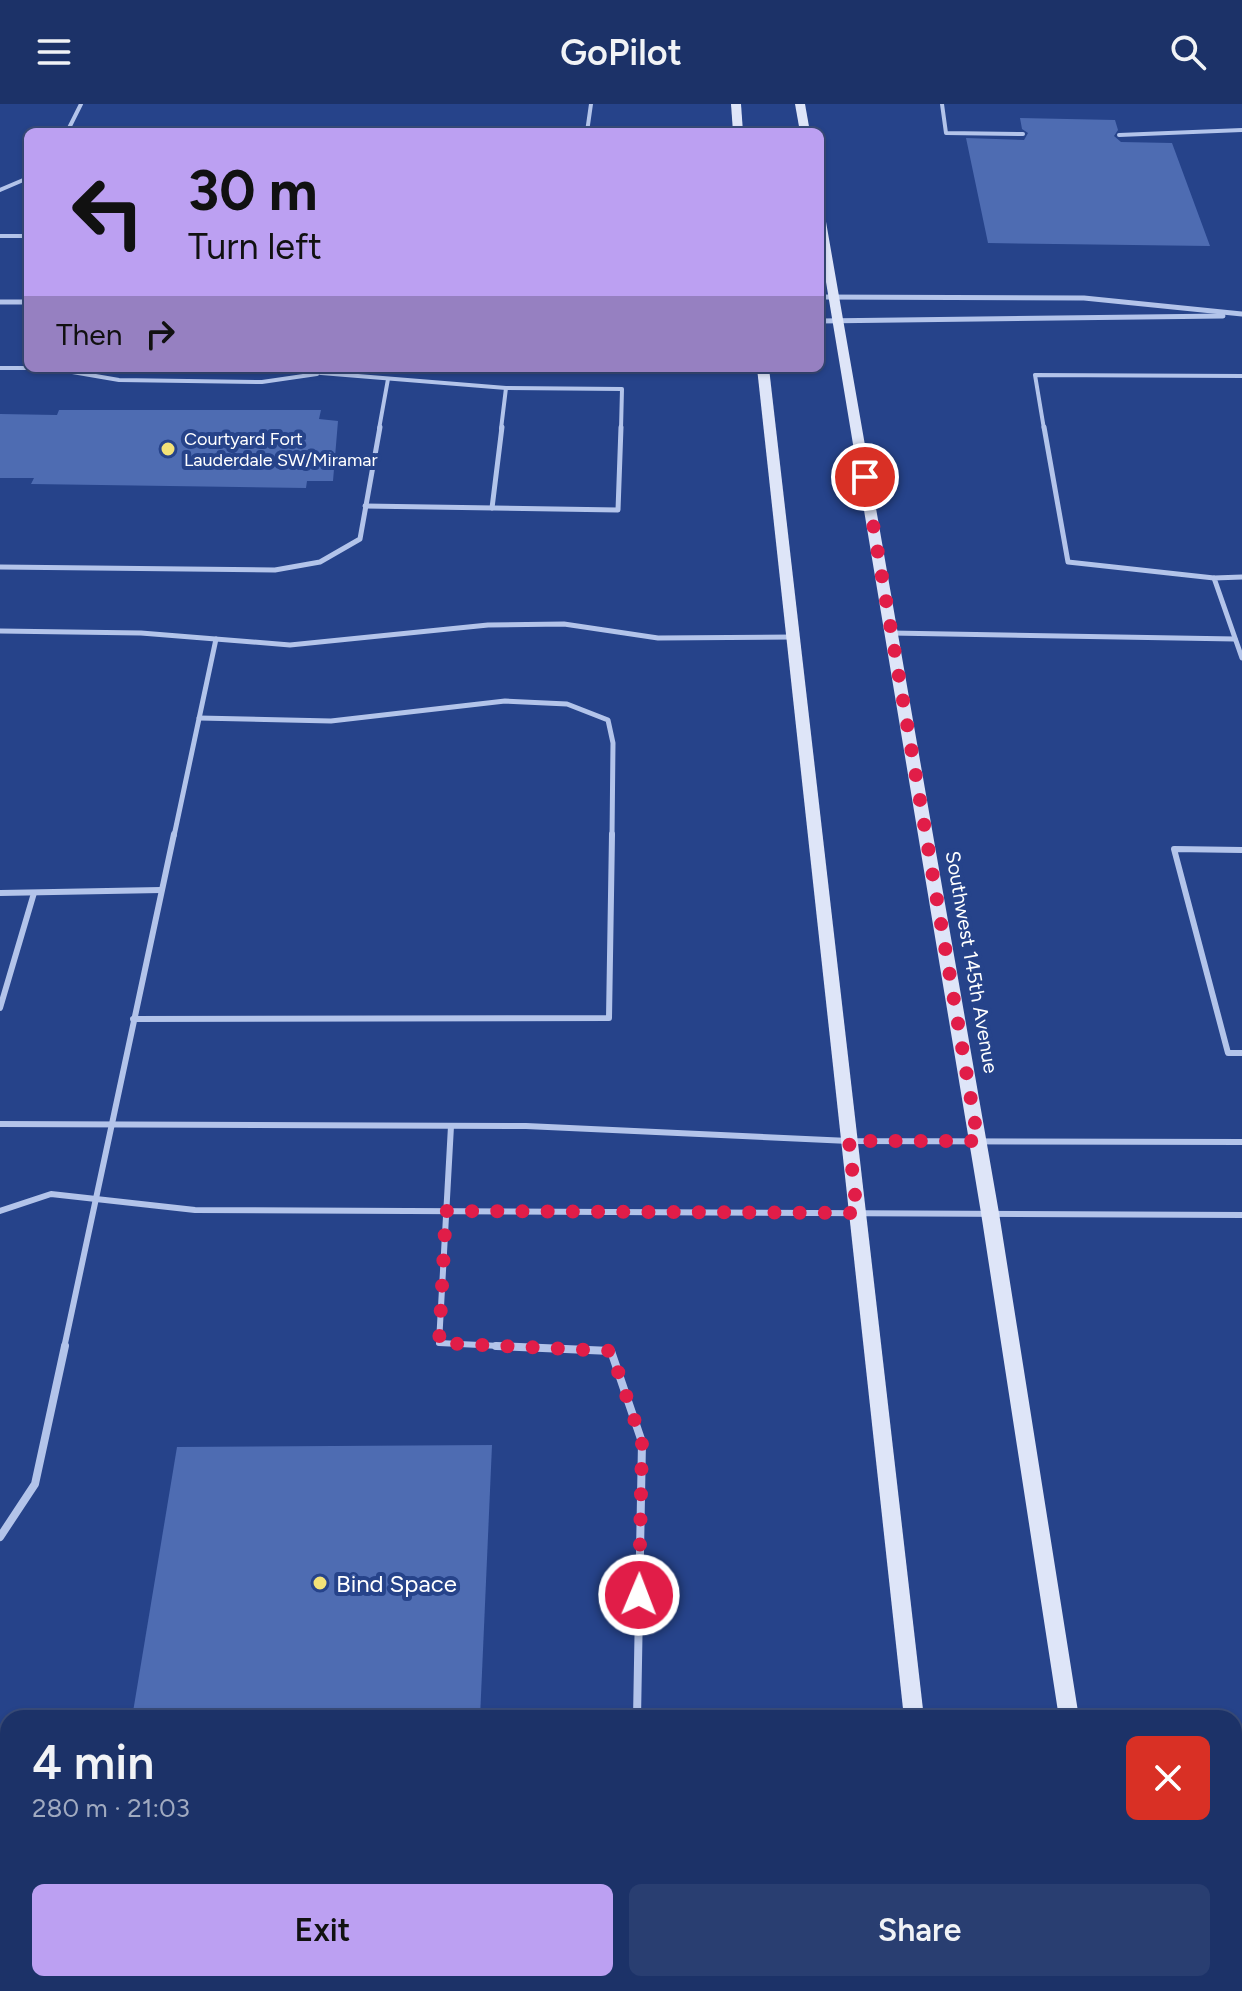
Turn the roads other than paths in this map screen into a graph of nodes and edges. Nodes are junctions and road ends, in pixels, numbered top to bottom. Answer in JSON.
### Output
{"nodes":[{"id":1,"x":81,"y":104,"type":"edge"},
{"id":2,"x":591,"y":104,"type":"edge"},
{"id":3,"x":736,"y":104,"type":"edge"},
{"id":4,"x":800,"y":104,"type":"edge"},
{"id":5,"x":942,"y":104,"type":"edge"},
{"id":6,"x":69,"y":128,"type":"edge"},
{"id":7,"x":588,"y":128,"type":"edge"},
{"id":8,"x":738,"y":128,"type":"edge"},
{"id":9,"x":804,"y":128,"type":"edge"},
{"id":10,"x":1242,"y":130,"type":"edge"},
{"id":11,"x":1023,"y":134,"type":"dead end"},
{"id":12,"x":1119,"y":135,"type":"dead end"},
{"id":13,"x":24,"y":180,"type":"edge"},
{"id":14,"x":0,"y":190,"type":"edge"},
{"id":15,"x":0,"y":236,"type":"edge"},
{"id":16,"x":24,"y":236,"type":"edge"},
{"id":17,"x":824,"y":262,"type":"edge"},
{"id":18,"x":827,"y":297,"type":"edge"},
{"id":19,"x":0,"y":302,"type":"edge"},
{"id":20,"x":24,"y":302,"type":"edge"},
{"id":21,"x":1242,"y":315,"type":"edge"},
{"id":22,"x":824,"y":321,"type":"edge"},
{"id":23,"x":838,"y":321,"type":"junction"},
{"id":24,"x":0,"y":368,"type":"edge"},
{"id":25,"x":24,"y":368,"type":"edge"},
{"id":26,"x":78,"y":372,"type":"edge"},
{"id":27,"x":311,"y":372,"type":"edge"},
{"id":28,"x":336,"y":372,"type":"edge"},
{"id":29,"x":763,"y":372,"type":"edge"},
{"id":30,"x":1242,"y":376,"type":"edge"},
{"id":31,"x":388,"y":379,"type":"junction"},
{"id":32,"x":506,"y":388,"type":"junction"},
{"id":33,"x":365,"y":506,"type":"junction"},
{"id":34,"x":492,"y":508,"type":"junction"},
{"id":35,"x":0,"y":567,"type":"edge"},
{"id":36,"x":1242,"y":577,"type":"edge"},
{"id":37,"x":1214,"y":578,"type":"junction"},
{"id":38,"x":0,"y":631,"type":"edge"},
{"id":39,"x":891,"y":633,"type":"junction"},
{"id":40,"x":793,"y":637,"type":"junction"},
{"id":41,"x":216,"y":639,"type":"junction"},
{"id":42,"x":1235,"y":639,"type":"junction"},
{"id":43,"x":1242,"y":658,"type":"edge"},
{"id":44,"x":199,"y":718,"type":"junction"},
{"id":45,"x":1242,"y":850,"type":"edge"},
{"id":46,"x":161,"y":890,"type":"junction"},
{"id":47,"x":0,"y":893,"type":"edge"},
{"id":48,"x":34,"y":893,"type":"junction"},
{"id":49,"x":0,"y":1008,"type":"edge"},
{"id":50,"x":133,"y":1019,"type":"junction"},
{"id":51,"x":1242,"y":1053,"type":"edge"},
{"id":52,"x":0,"y":1124,"type":"edge"},
{"id":53,"x":112,"y":1124,"type":"junction"},
{"id":54,"x":451,"y":1126,"type":"junction"},
{"id":55,"x":849,"y":1141,"type":"junction"},
{"id":56,"x":978,"y":1141,"type":"junction"},
{"id":57,"x":1242,"y":1142,"type":"edge"},
{"id":58,"x":95,"y":1198,"type":"junction"},
{"id":59,"x":0,"y":1211,"type":"edge"},
{"id":60,"x":446,"y":1211,"type":"junction"},
{"id":61,"x":857,"y":1213,"type":"junction"},
{"id":62,"x":990,"y":1213,"type":"junction"},
{"id":63,"x":1242,"y":1215,"type":"edge"},
{"id":64,"x":0,"y":1537,"type":"edge"},
{"id":65,"x":637,"y":1710,"type":"edge"},
{"id":66,"x":913,"y":1710,"type":"edge"},
{"id":67,"x":1068,"y":1710,"type":"edge"}],
"edges":[{"from":1,"to":6,"type":"lane"},
{"from":2,"to":7,"type":"lane"},
{"from":3,"to":8,"type":"street"},
{"from":4,"to":9,"type":"street"},
{"from":5,"to":11,"type":"lane"},
{"from":10,"to":12,"type":"lane"},
{"from":13,"to":14,"type":"lane"},
{"from":15,"to":16,"type":"lane"},
{"from":17,"to":18,"type":"street","name":"Southwest 145th Avenue"},
{"from":18,"to":21,"type":"street"},
{"from":18,"to":23,"type":"street","name":"Southwest 145th Avenue"},
{"from":19,"to":20,"type":"street"},
{"from":21,"to":23,"type":"street"},
{"from":22,"to":23,"type":"street"},
{"from":23,"to":39,"type":"street","name":"Southwest 145th Avenue"},
{"from":24,"to":25,"type":"lane"},
{"from":26,"to":27,"type":"lane"},
{"from":28,"to":31,"type":"lane"},
{"from":29,"to":40,"type":"street"},
{"from":30,"to":37,"type":"lane"},
{"from":31,"to":32,"type":"lane"},
{"from":31,"to":33,"type":"lane"},
{"from":32,"to":34,"type":"lane"},
{"from":32,"to":34,"type":"lane"},
{"from":33,"to":34,"type":"lane"},
{"from":33,"to":35,"type":"lane"},
{"from":36,"to":37,"type":"lane"},
{"from":37,"to":42,"type":"lane"},
{"from":38,"to":41,"type":"lane"},
{"from":39,"to":42,"type":"lane"},
{"from":39,"to":56,"type":"street","name":"Southwest 145th Avenue"},
{"from":40,"to":41,"type":"lane"},
{"from":40,"to":55,"type":"street"},
{"from":41,"to":44,"type":"lane"},
{"from":42,"to":43,"type":"lane"},
{"from":44,"to":46,"type":"lane"},
{"from":44,"to":50,"type":"lane"},
{"from":45,"to":51,"type":"lane"},
{"from":46,"to":48,"type":"lane"},
{"from":46,"to":50,"type":"lane"},
{"from":47,"to":48,"type":"lane"},
{"from":48,"to":49,"type":"lane"},
{"from":50,"to":53,"type":"lane"},
{"from":52,"to":53,"type":"lane"},
{"from":53,"to":54,"type":"lane"},
{"from":53,"to":58,"type":"lane"},
{"from":54,"to":55,"type":"lane"},
{"from":54,"to":60,"type":"lane"},
{"from":55,"to":56,"type":"lane"},
{"from":55,"to":61,"type":"street"},
{"from":56,"to":57,"type":"lane"},
{"from":56,"to":62,"type":"street","name":"Southwest 145th Avenue"},
{"from":58,"to":59,"type":"lane"},
{"from":58,"to":60,"type":"lane"},
{"from":58,"to":64,"type":"lane"},
{"from":60,"to":61,"type":"lane"},
{"from":60,"to":65,"type":"lane"},
{"from":61,"to":62,"type":"lane"},
{"from":61,"to":66,"type":"street"},
{"from":62,"to":63,"type":"lane"},
{"from":62,"to":67,"type":"street","name":"Southwest 145th Avenue"}]}
